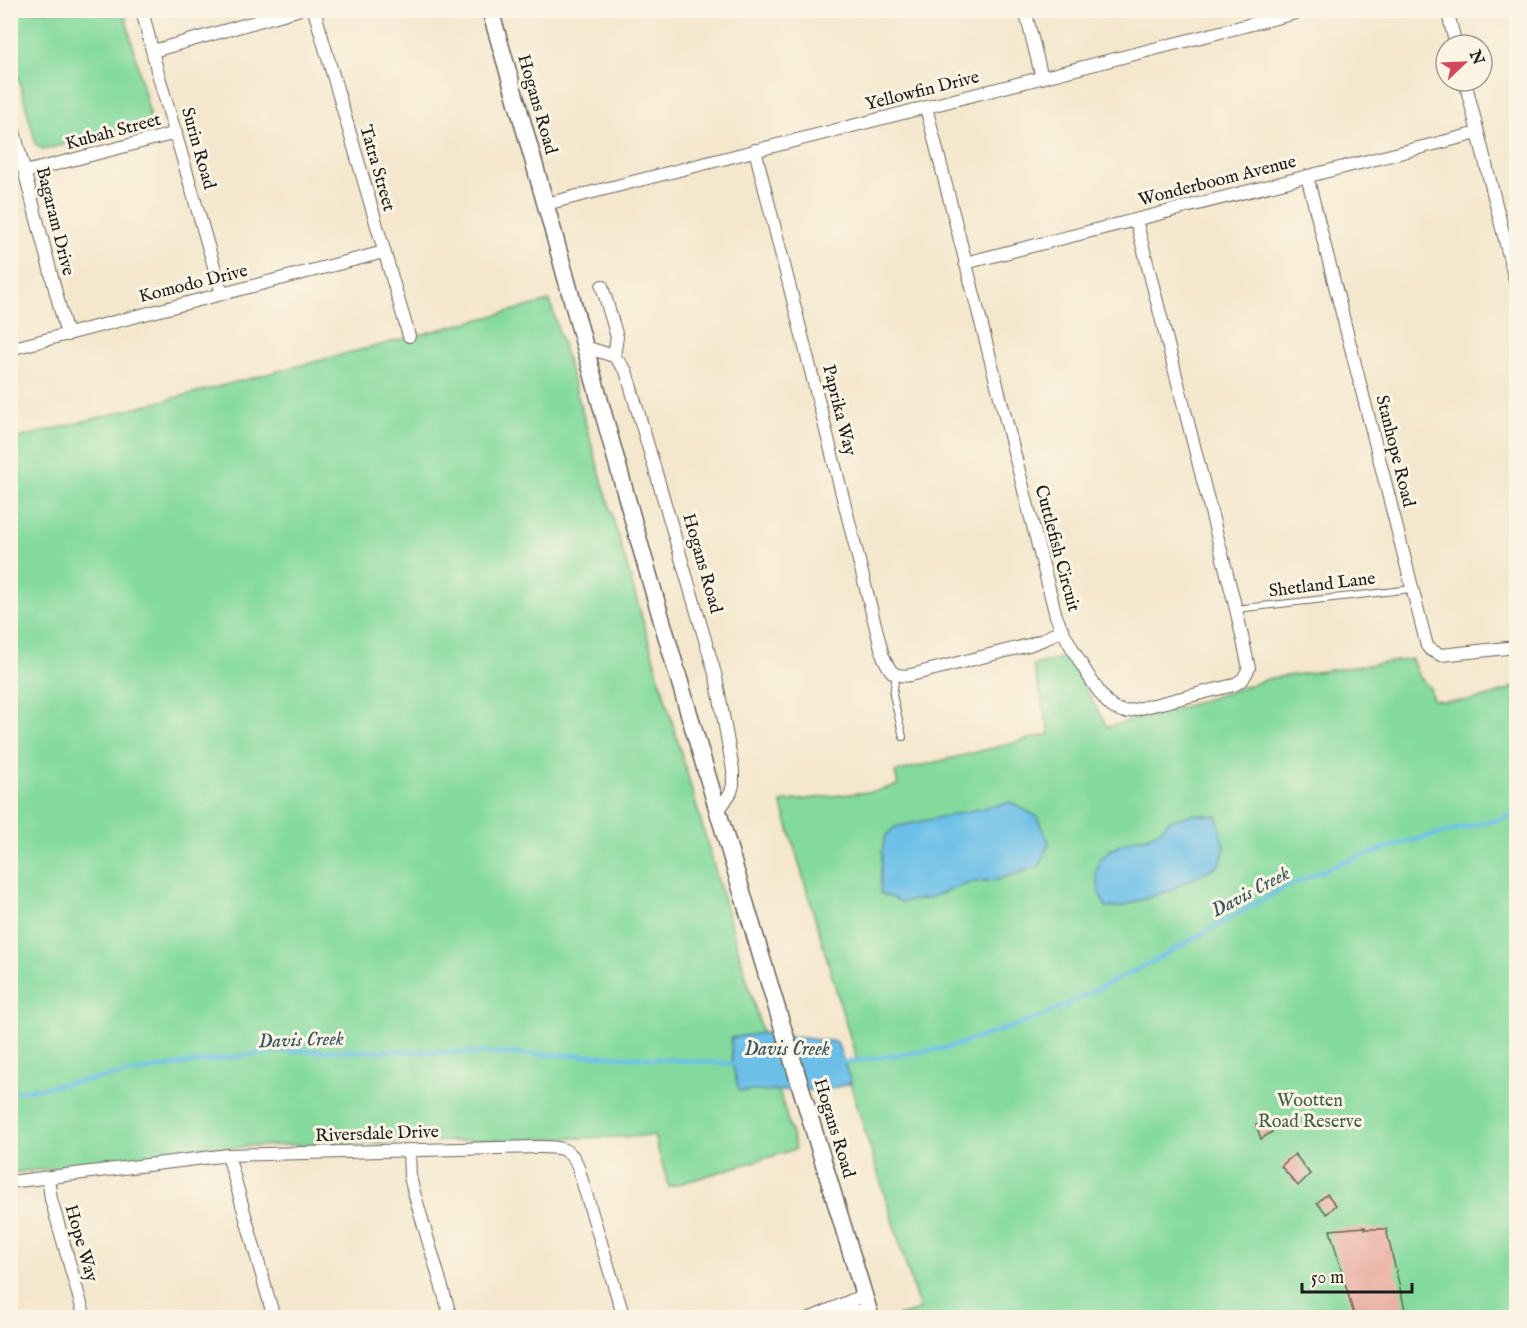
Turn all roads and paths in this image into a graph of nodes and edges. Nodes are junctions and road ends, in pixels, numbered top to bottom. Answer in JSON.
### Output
{"nodes":[{"id":1,"x":142,"y":10,"type":"edge"},
{"id":2,"x":297,"y":10,"type":"edge"},
{"id":3,"x":314,"y":10,"type":"edge"},
{"id":4,"x":490,"y":10,"type":"edge"},
{"id":5,"x":1025,"y":10,"type":"edge"},
{"id":6,"x":1307,"y":10,"type":"edge"},
{"id":7,"x":1447,"y":10,"type":"edge"},
{"id":8,"x":1276,"y":14,"type":"edge"},
{"id":9,"x":1453,"y":33,"type":"edge"},
{"id":10,"x":153,"y":51,"type":"junction"},
{"id":11,"x":1042,"y":78,"type":"junction"},
{"id":12,"x":1468,"y":93,"type":"edge"},
{"id":13,"x":926,"y":107,"type":"junction"},
{"id":14,"x":11,"y":123,"type":"edge"},
{"id":15,"x":176,"y":133,"type":"junction"},
{"id":16,"x":1478,"y":133,"type":"junction"},
{"id":17,"x":755,"y":150,"type":"junction"},
{"id":18,"x":25,"y":172,"type":"junction"},
{"id":19,"x":1307,"y":176,"type":"junction"},
{"id":20,"x":546,"y":204,"type":"junction"},
{"id":21,"x":1136,"y":220,"type":"junction"},
{"id":22,"x":384,"y":252,"type":"junction"},
{"id":23,"x":965,"y":263,"type":"junction"},
{"id":24,"x":1516,"y":284,"type":"edge"},
{"id":25,"x":602,"y":286,"type":"dead end"},
{"id":26,"x":222,"y":294,"type":"junction"},
{"id":27,"x":67,"y":335,"type":"junction"},
{"id":28,"x":409,"y":336,"type":"dead end"},
{"id":29,"x":585,"y":347,"type":"junction"},
{"id":30,"x":10,"y":349,"type":"edge"},
{"id":31,"x":614,"y":356,"type":"junction"},
{"id":32,"x":1412,"y":589,"type":"junction"},
{"id":33,"x":1236,"y":609,"type":"junction"},
{"id":34,"x":1062,"y":629,"type":"junction"},
{"id":35,"x":1516,"y":646,"type":"edge"},
{"id":36,"x":896,"y":675,"type":"junction"},
{"id":37,"x":903,"y":737,"type":"dead end"},
{"id":38,"x":717,"y":813,"type":"junction"},
{"id":39,"x":409,"y":1150,"type":"junction"},
{"id":40,"x":228,"y":1155,"type":"junction"},
{"id":41,"x":48,"y":1178,"type":"junction"},
{"id":42,"x":10,"y":1182,"type":"edge"},
{"id":43,"x":868,"y":1307,"type":"edge"},
{"id":44,"x":816,"y":1316,"type":"edge"},
{"id":45,"x":85,"y":1317,"type":"edge"},
{"id":46,"x":274,"y":1317,"type":"edge"},
{"id":47,"x":451,"y":1317,"type":"edge"},
{"id":48,"x":624,"y":1317,"type":"edge"}],
"edges":[{"from":1,"to":10,"type":"street","name":"Surin Road"},
{"from":2,"to":10,"type":"street"},
{"from":3,"to":22,"type":"street","name":"Tatra Street"},
{"from":4,"to":20,"type":"street","name":"Hogans Road"},
{"from":5,"to":11,"type":"street"},
{"from":6,"to":8,"type":"street","name":"Yellowfin Drive"},
{"from":7,"to":9,"type":"street"},
{"from":8,"to":11,"type":"street","name":"Yellowfin Drive"},
{"from":10,"to":15,"type":"street","name":"Surin Road"},
{"from":11,"to":13,"type":"street","name":"Yellowfin Drive"},
{"from":12,"to":16,"type":"street"},
{"from":13,"to":17,"type":"street","name":"Yellowfin Drive"},
{"from":13,"to":23,"type":"street","name":"Cuttlefish Circuit"},
{"from":14,"to":18,"type":"street","name":"Bagaram Drive"},
{"from":15,"to":18,"type":"street","name":"Kubah Street"},
{"from":15,"to":26,"type":"street","name":"Surin Road"},
{"from":16,"to":19,"type":"street","name":"Wonderboom Avenue"},
{"from":16,"to":24,"type":"street"},
{"from":17,"to":20,"type":"street","name":"Yellowfin Drive"},
{"from":17,"to":36,"type":"street","name":"Paprika Way"},
{"from":18,"to":27,"type":"street","name":"Bagaram Drive"},
{"from":19,"to":21,"type":"street","name":"Wonderboom Avenue"},
{"from":19,"to":32,"type":"street","name":"Stanhope Road"},
{"from":20,"to":29,"type":"street","name":"Hogans Road"},
{"from":21,"to":23,"type":"street","name":"Wonderboom Avenue"},
{"from":21,"to":33,"type":"street","name":"Cuttlefish Circuit"},
{"from":22,"to":26,"type":"street","name":"Komodo Drive"},
{"from":22,"to":28,"type":"street","name":"Tatra Street"},
{"from":23,"to":34,"type":"street","name":"Cuttlefish Circuit"},
{"from":25,"to":31,"type":"street"},
{"from":26,"to":27,"type":"street","name":"Komodo Drive"},
{"from":27,"to":30,"type":"street","name":"Komodo Drive"},
{"from":29,"to":31,"type":"street"},
{"from":29,"to":38,"type":"street","name":"Hogans Road"},
{"from":31,"to":38,"type":"street","name":"Hogans Road"},
{"from":32,"to":33,"type":"lane","name":"Shetland Lane"},
{"from":32,"to":35,"type":"street","name":"Stanhope Road"},
{"from":33,"to":34,"type":"street","name":"Cuttlefish Circuit"},
{"from":34,"to":36,"type":"street"},
{"from":36,"to":37,"type":"lane","name":"Paprika Way"},
{"from":38,"to":43,"type":"street","name":"Hogans Road"},
{"from":39,"to":40,"type":"street","name":"Riversdale Drive"},
{"from":39,"to":47,"type":"street"},
{"from":39,"to":48,"type":"street","name":"Riversdale Drive"},
{"from":40,"to":41,"type":"street","name":"Riversdale Drive"},
{"from":40,"to":46,"type":"street"},
{"from":41,"to":42,"type":"street","name":"Riversdale Drive"},
{"from":41,"to":45,"type":"street","name":"Hope Way"},
{"from":43,"to":44,"type":"street"}]}
